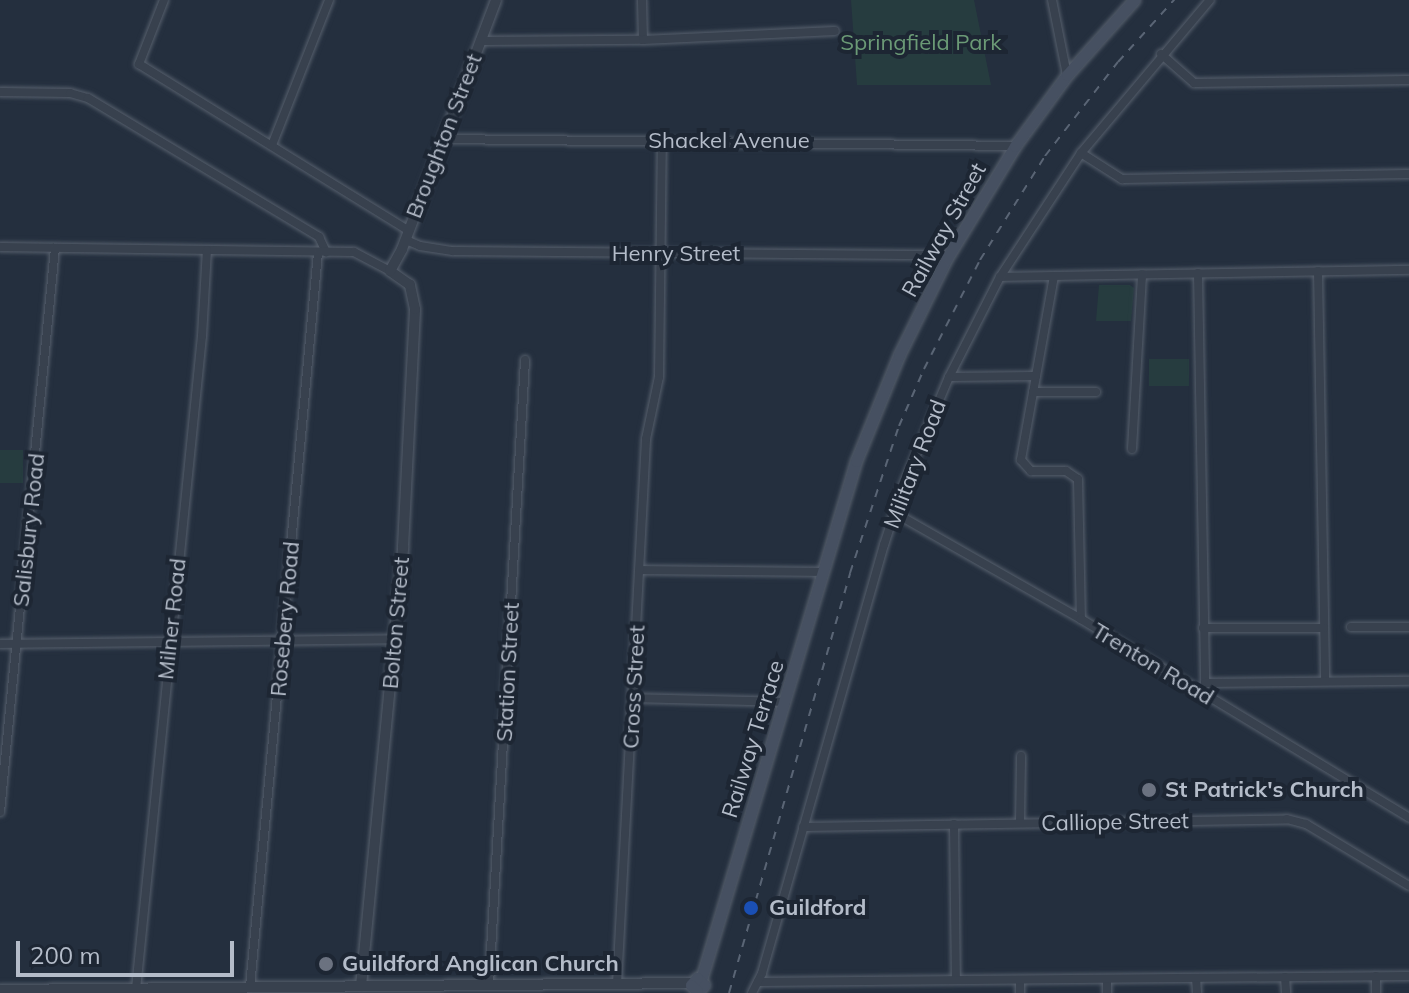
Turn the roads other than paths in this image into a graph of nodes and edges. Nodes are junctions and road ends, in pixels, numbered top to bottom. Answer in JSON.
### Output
{"nodes":[{"id":1,"x":164,"y":0,"type":"edge"},
{"id":2,"x":329,"y":0,"type":"edge"},
{"id":3,"x":496,"y":0,"type":"edge"},
{"id":4,"x":642,"y":0,"type":"edge"},
{"id":5,"x":1052,"y":0,"type":"edge"},
{"id":6,"x":1134,"y":0,"type":"edge"},
{"id":7,"x":1210,"y":0,"type":"edge"},
{"id":8,"x":835,"y":31,"type":"dead end"},
{"id":9,"x":643,"y":40,"type":"junction"},
{"id":10,"x":480,"y":41,"type":"junction"},
{"id":11,"x":1161,"y":54,"type":"junction"},
{"id":12,"x":1067,"y":75,"type":"junction"},
{"id":13,"x":1409,"y":80,"type":"edge"},
{"id":14,"x":0,"y":92,"type":"edge"},
{"id":15,"x":443,"y":139,"type":"junction"},
{"id":16,"x":662,"y":141,"type":"junction"},
{"id":17,"x":272,"y":145,"type":"junction"},
{"id":18,"x":1015,"y":146,"type":"junction"},
{"id":19,"x":1081,"y":153,"type":"junction"},
{"id":20,"x":1409,"y":174,"type":"edge"},
{"id":21,"x":403,"y":244,"type":"junction"},
{"id":22,"x":0,"y":247,"type":"edge"},
{"id":23,"x":55,"y":248,"type":"junction"},
{"id":24,"x":207,"y":250,"type":"junction"},
{"id":25,"x":322,"y":252,"type":"junction"},
{"id":26,"x":660,"y":254,"type":"junction"},
{"id":27,"x":947,"y":258,"type":"junction"},
{"id":28,"x":1409,"y":270,"type":"edge"},
{"id":29,"x":390,"y":271,"type":"junction"},
{"id":30,"x":1318,"y":271,"type":"junction"},
{"id":31,"x":1198,"y":273,"type":"junction"},
{"id":32,"x":1142,"y":274,"type":"junction"},
{"id":33,"x":1054,"y":276,"type":"junction"},
{"id":34,"x":1000,"y":277,"type":"junction"},
{"id":35,"x":525,"y":360,"type":"dead end"},
{"id":36,"x":1036,"y":376,"type":"junction"},
{"id":37,"x":949,"y":377,"type":"junction"},
{"id":38,"x":1033,"y":392,"type":"junction"},
{"id":39,"x":1096,"y":392,"type":"dead end"},
{"id":40,"x":1132,"y":449,"type":"dead end"},
{"id":41,"x":842,"y":510,"type":"joint"},
{"id":42,"x":895,"y":513,"type":"junction"},
{"id":43,"x":640,"y":570,"type":"junction"},
{"id":44,"x":823,"y":572,"type":"junction"},
{"id":45,"x":1081,"y":619,"type":"junction"},
{"id":46,"x":1351,"y":627,"type":"dead end"},
{"id":47,"x":1409,"y":627,"type":"edge"},
{"id":48,"x":1203,"y":628,"type":"junction"},
{"id":49,"x":1324,"y":628,"type":"junction"},
{"id":50,"x":395,"y":639,"type":"junction"},
{"id":51,"x":282,"y":641,"type":"junction"},
{"id":52,"x":170,"y":642,"type":"junction"},
{"id":53,"x":16,"y":643,"type":"junction"},
{"id":54,"x":0,"y":644,"type":"edge"},
{"id":55,"x":1325,"y":681,"type":"junction"},
{"id":56,"x":1409,"y":681,"type":"edge"},
{"id":57,"x":1205,"y":683,"type":"junction"},
{"id":58,"x":1198,"y":691,"type":"junction"},
{"id":59,"x":633,"y":698,"type":"junction"},
{"id":60,"x":786,"y":702,"type":"junction"},
{"id":61,"x":1021,"y":756,"type":"dead end"},
{"id":62,"x":0,"y":812,"type":"edge"},
{"id":63,"x":1409,"y":818,"type":"edge"},
{"id":64,"x":1020,"y":823,"type":"junction"},
{"id":65,"x":954,"y":824,"type":"junction"},
{"id":66,"x":803,"y":827,"type":"junction"},
{"id":67,"x":1409,"y":886,"type":"edge"},
{"id":68,"x":1376,"y":976,"type":"junction"},
{"id":69,"x":1409,"y":976,"type":"edge"},
{"id":70,"x":1285,"y":977,"type":"junction"},
{"id":71,"x":1196,"y":978,"type":"junction"},
{"id":72,"x":1107,"y":979,"type":"junction"},
{"id":73,"x":956,"y":980,"type":"junction"},
{"id":74,"x":1020,"y":980,"type":"junction"},
{"id":75,"x":838,"y":981,"type":"junction"},
{"id":76,"x":758,"y":982,"type":"junction"},
{"id":77,"x":617,"y":984,"type":"junction"},
{"id":78,"x":489,"y":985,"type":"junction"},
{"id":79,"x":361,"y":986,"type":"junction"},
{"id":80,"x":250,"y":987,"type":"junction"},
{"id":81,"x":696,"y":987,"type":"edge"},
{"id":82,"x":136,"y":989,"type":"junction"},
{"id":83,"x":427,"y":989,"type":"edge"},
{"id":84,"x":291,"y":990,"type":"edge"},
{"id":85,"x":5,"y":991,"type":"edge"},
{"id":86,"x":153,"y":991,"type":"edge"},
{"id":87,"x":752,"y":993,"type":"edge"},
{"id":88,"x":838,"y":993,"type":"edge"},
{"id":89,"x":1020,"y":993,"type":"edge"},
{"id":90,"x":1107,"y":993,"type":"edge"},
{"id":91,"x":1197,"y":993,"type":"edge"},
{"id":92,"x":1286,"y":993,"type":"edge"},
{"id":93,"x":1376,"y":993,"type":"edge"}],
"edges":[{"from":1,"to":17,"type":"street","name":"Henry Street"},
{"from":2,"to":17,"type":"street"},
{"from":3,"to":10,"type":"street","name":"Broughton Street"},
{"from":4,"to":9,"type":"street"},
{"from":5,"to":12,"type":"street"},
{"from":6,"to":12,"type":"main road","name":"Railway Street"},
{"from":7,"to":11,"type":"street","name":"Military Road"},
{"from":8,"to":9,"type":"street"},
{"from":9,"to":10,"type":"street"},
{"from":10,"to":15,"type":"street","name":"Broughton Street"},
{"from":11,"to":13,"type":"street"},
{"from":11,"to":19,"type":"street","name":"Military Road"},
{"from":12,"to":18,"type":"main road","name":"Railway Street"},
{"from":14,"to":25,"type":"street"},
{"from":15,"to":16,"type":"street","name":"Shackel Avenue"},
{"from":15,"to":21,"type":"street","name":"Broughton Street"},
{"from":16,"to":18,"type":"street","name":"Shackel Avenue"},
{"from":16,"to":26,"type":"street","name":"Cross Street"},
{"from":17,"to":21,"type":"street","name":"Henry Street"},
{"from":18,"to":27,"type":"main road","name":"Railway Street"},
{"from":19,"to":20,"type":"street"},
{"from":19,"to":34,"type":"street","name":"Military Road"},
{"from":21,"to":26,"type":"street","name":"Henry Street"},
{"from":21,"to":29,"type":"street","name":"Broughton Street"},
{"from":22,"to":23,"type":"street"},
{"from":23,"to":24,"type":"street"},
{"from":23,"to":53,"type":"street","name":"Salisbury Road"},
{"from":24,"to":25,"type":"street"},
{"from":24,"to":52,"type":"street","name":"Milner Road"},
{"from":25,"to":29,"type":"street"},
{"from":25,"to":51,"type":"street","name":"Rosebery Road"},
{"from":26,"to":27,"type":"street","name":"Henry Street"},
{"from":26,"to":43,"type":"street","name":"Cross Street"},
{"from":27,"to":41,"type":"main road","name":"Railway Street"},
{"from":28,"to":30,"type":"street"},
{"from":29,"to":50,"type":"street","name":"Bolton Street"},
{"from":30,"to":31,"type":"street"},
{"from":30,"to":49,"type":"street"},
{"from":31,"to":32,"type":"street"},
{"from":31,"to":48,"type":"street"},
{"from":32,"to":33,"type":"street"},
{"from":32,"to":40,"type":"street"},
{"from":33,"to":34,"type":"street"},
{"from":33,"to":36,"type":"street"},
{"from":34,"to":37,"type":"street","name":"Military Road"},
{"from":35,"to":78,"type":"street","name":"Station Street"},
{"from":36,"to":37,"type":"street"},
{"from":36,"to":38,"type":"street"},
{"from":37,"to":42,"type":"street","name":"Military Road"},
{"from":38,"to":39,"type":"street"},
{"from":38,"to":45,"type":"street"},
{"from":41,"to":44,"type":"main road","name":"Railway Terrace"},
{"from":42,"to":45,"type":"street","name":"Trenton Road"},
{"from":42,"to":66,"type":"street","name":"Military Road"},
{"from":43,"to":44,"type":"street"},
{"from":43,"to":59,"type":"street","name":"Cross Street"},
{"from":44,"to":60,"type":"main road","name":"Railway Terrace"},
{"from":45,"to":58,"type":"street","name":"Trenton Road"},
{"from":46,"to":47,"type":"street"},
{"from":48,"to":49,"type":"street"},
{"from":48,"to":57,"type":"street"},
{"from":49,"to":55,"type":"street"},
{"from":50,"to":51,"type":"street"},
{"from":50,"to":79,"type":"street","name":"Bolton Street"},
{"from":51,"to":52,"type":"street"},
{"from":51,"to":80,"type":"street","name":"Rosebery Road"},
{"from":52,"to":53,"type":"street"},
{"from":52,"to":82,"type":"street","name":"Milner Road"},
{"from":53,"to":54,"type":"street"},
{"from":53,"to":62,"type":"street","name":"Salisbury Road"},
{"from":55,"to":56,"type":"street"},
{"from":55,"to":57,"type":"street"},
{"from":57,"to":58,"type":"street"},
{"from":58,"to":63,"type":"street","name":"Trenton Road"},
{"from":59,"to":60,"type":"street"},
{"from":59,"to":77,"type":"street","name":"Cross Street"},
{"from":60,"to":81,"type":"main road","name":"Railway Terrace"},
{"from":61,"to":64,"type":"street"},
{"from":64,"to":65,"type":"street","name":"Calliope Street"},
{"from":64,"to":67,"type":"street","name":"Calliope Street"},
{"from":65,"to":66,"type":"street","name":"Calliope Street"},
{"from":65,"to":73,"type":"street"},
{"from":66,"to":76,"type":"street","name":"Military Road"},
{"from":68,"to":69,"type":"street"},
{"from":68,"to":70,"type":"street"},
{"from":68,"to":93,"type":"street"},
{"from":70,"to":71,"type":"street"},
{"from":70,"to":92,"type":"street"},
{"from":71,"to":72,"type":"street"},
{"from":71,"to":91,"type":"street"},
{"from":72,"to":74,"type":"street"},
{"from":72,"to":90,"type":"street"},
{"from":73,"to":74,"type":"street"},
{"from":73,"to":75,"type":"street"},
{"from":74,"to":89,"type":"street"},
{"from":75,"to":76,"type":"street"},
{"from":75,"to":88,"type":"street"},
{"from":76,"to":87,"type":"street","name":"Military Road"},
{"from":77,"to":78,"type":"street"},
{"from":77,"to":81,"type":"street"},
{"from":78,"to":83,"type":"street"},
{"from":79,"to":83,"type":"street"},
{"from":79,"to":84,"type":"street"},
{"from":80,"to":84,"type":"street"},
{"from":80,"to":86,"type":"street"},
{"from":82,"to":85,"type":"street"},
{"from":82,"to":86,"type":"street"}]}
